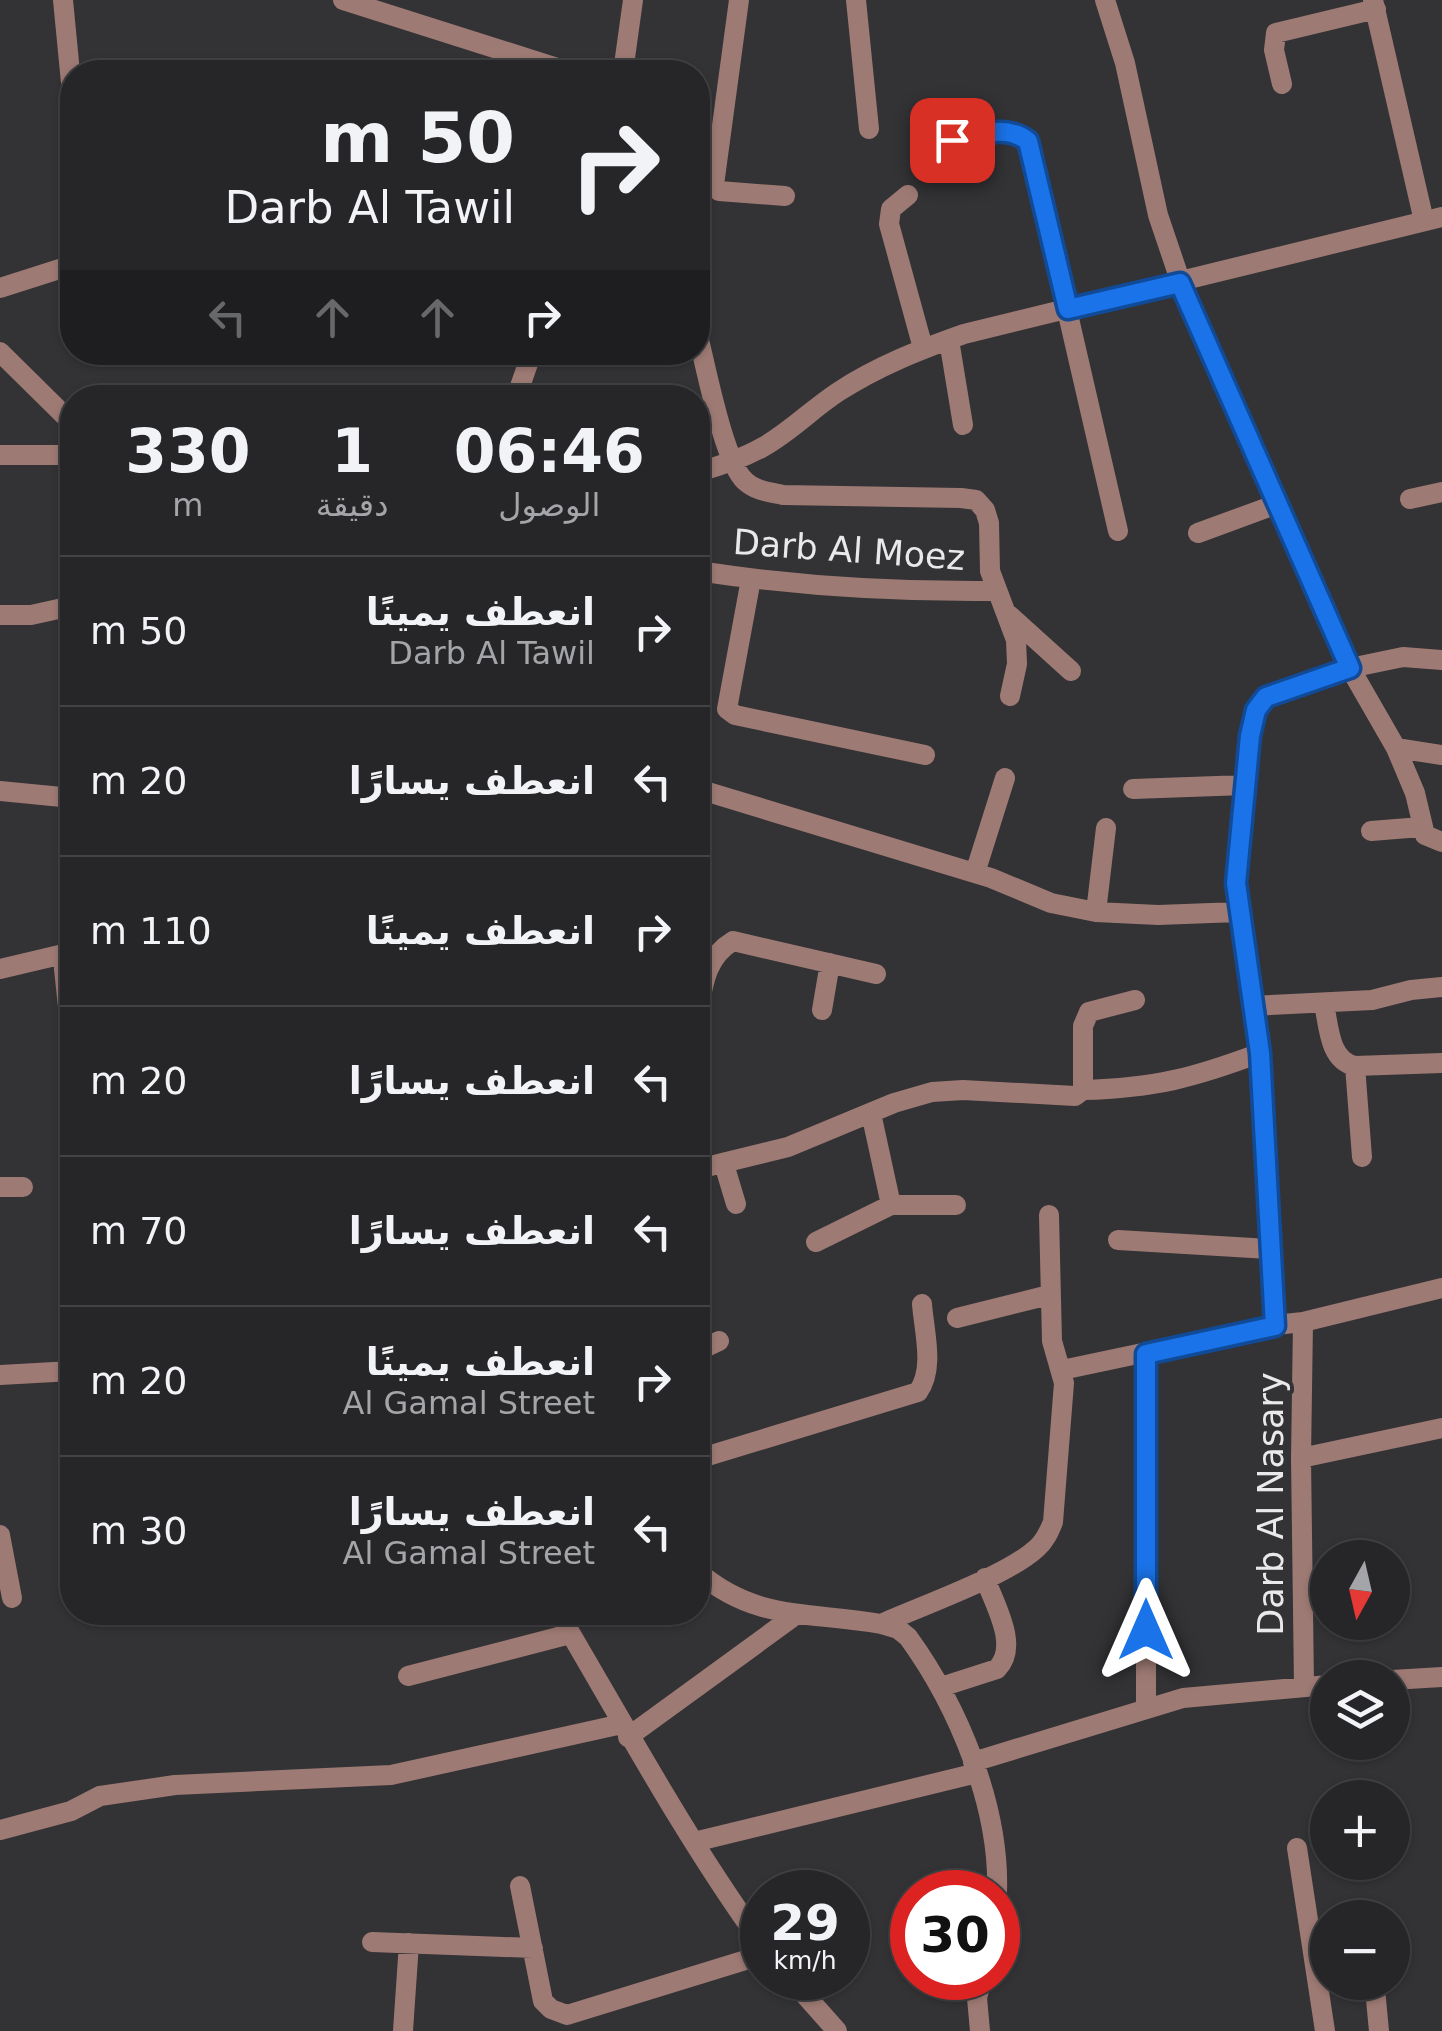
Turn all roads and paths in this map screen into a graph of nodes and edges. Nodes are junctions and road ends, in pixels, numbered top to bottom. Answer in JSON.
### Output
{"nodes":[{"id":1,"x":63,"y":0,"type":"edge"},
{"id":2,"x":343,"y":0,"type":"edge"},
{"id":3,"x":633,"y":0,"type":"edge"},
{"id":4,"x":739,"y":0,"type":"edge"},
{"id":5,"x":856,"y":0,"type":"edge"},
{"id":6,"x":1105,"y":0,"type":"edge"},
{"id":7,"x":1375,"y":5,"type":"edge"},
{"id":8,"x":69,"y":60,"type":"edge"},
{"id":9,"x":532,"y":60,"type":"edge"},
{"id":10,"x":625,"y":60,"type":"edge"},
{"id":11,"x":1282,"y":84,"type":"dead end"},
{"id":12,"x":710,"y":129,"type":"edge"},
{"id":13,"x":870,"y":129,"type":"dead end"},
{"id":14,"x":720,"y":130,"type":"junction"},
{"id":15,"x":952,"y":140,"type":"dead end"},
{"id":16,"x":908,"y":195,"type":"dead end"},
{"id":17,"x":785,"y":196,"type":"dead end"},
{"id":18,"x":1433,"y":219,"type":"edge"},
{"id":19,"x":60,"y":270,"type":"edge"},
{"id":20,"x":1180,"y":283,"type":"junction"},
{"id":21,"x":0,"y":288,"type":"edge"},
{"id":22,"x":1068,"y":309,"type":"junction"},
{"id":23,"x":949,"y":340,"type":"junction"},
{"id":24,"x":924,"y":348,"type":"junction"},
{"id":25,"x":0,"y":352,"type":"edge"},
{"id":26,"x":706,"y":365,"type":"edge"},
{"id":27,"x":60,"y":410,"type":"edge"},
{"id":28,"x":962,"y":425,"type":"dead end"},
{"id":29,"x":60,"y":454,"type":"edge"},
{"id":30,"x":0,"y":455,"type":"edge"},
{"id":31,"x":732,"y":462,"type":"junction"},
{"id":32,"x":710,"y":468,"type":"edge"},
{"id":33,"x":1442,"y":492,"type":"edge"},
{"id":34,"x":1410,"y":499,"type":"dead end"},
{"id":35,"x":1277,"y":504,"type":"junction"},
{"id":36,"x":1118,"y":532,"type":"dead end"},
{"id":37,"x":1198,"y":533,"type":"dead end"},
{"id":38,"x":710,"y":573,"type":"edge"},
{"id":39,"x":751,"y":579,"type":"junction"},
{"id":40,"x":995,"y":591,"type":"junction"},
{"id":41,"x":60,"y":609,"type":"edge"},
{"id":42,"x":1007,"y":613,"type":"junction"},
{"id":43,"x":0,"y":615,"type":"edge"},
{"id":44,"x":1442,"y":660,"type":"edge"},
{"id":45,"x":1350,"y":668,"type":"junction"},
{"id":46,"x":1070,"y":671,"type":"dead end"},
{"id":47,"x":1010,"y":696,"type":"dead end"},
{"id":48,"x":1396,"y":748,"type":"junction"},
{"id":49,"x":925,"y":755,"type":"dead end"},
{"id":50,"x":1442,"y":755,"type":"edge"},
{"id":51,"x":1005,"y":778,"type":"dead end"},
{"id":52,"x":1245,"y":784,"type":"junction"},
{"id":53,"x":1133,"y":790,"type":"dead end"},
{"id":54,"x":0,"y":791,"type":"edge"},
{"id":55,"x":710,"y":793,"type":"edge"},
{"id":56,"x":60,"y":797,"type":"edge"},
{"id":57,"x":1421,"y":827,"type":"junction"},
{"id":58,"x":1106,"y":828,"type":"dead end"},
{"id":59,"x":1371,"y":830,"type":"dead end"},
{"id":60,"x":1442,"y":842,"type":"edge"},
{"id":61,"x":976,"y":873,"type":"junction"},
{"id":62,"x":1096,"y":912,"type":"junction"},
{"id":63,"x":1238,"y":912,"type":"junction"},
{"id":64,"x":60,"y":955,"type":"edge"},
{"id":65,"x":830,"y":963,"type":"junction"},
{"id":66,"x":710,"y":965,"type":"edge"},
{"id":67,"x":0,"y":969,"type":"edge"},
{"id":68,"x":876,"y":974,"type":"dead end"},
{"id":69,"x":1442,"y":988,"type":"edge"},
{"id":70,"x":1135,"y":1000,"type":"dead end"},
{"id":71,"x":1324,"y":1004,"type":"junction"},
{"id":72,"x":1252,"y":1006,"type":"junction"},
{"id":73,"x":822,"y":1010,"type":"dead end"},
{"id":74,"x":1260,"y":1053,"type":"junction"},
{"id":75,"x":1442,"y":1063,"type":"edge"},
{"id":76,"x":1354,"y":1066,"type":"junction"},
{"id":77,"x":1084,"y":1090,"type":"junction"},
{"id":78,"x":872,"y":1114,"type":"junction"},
{"id":79,"x":1362,"y":1156,"type":"dead end"},
{"id":80,"x":724,"y":1164,"type":"junction"},
{"id":81,"x":710,"y":1167,"type":"edge"},
{"id":82,"x":0,"y":1187,"type":"edge"},
{"id":83,"x":22,"y":1187,"type":"dead end"},
{"id":84,"x":736,"y":1204,"type":"dead end"},
{"id":85,"x":891,"y":1205,"type":"junction"},
{"id":86,"x":956,"y":1205,"type":"dead end"},
{"id":87,"x":1048,"y":1215,"type":"dead end"},
{"id":88,"x":1118,"y":1240,"type":"dead end"},
{"id":89,"x":816,"y":1242,"type":"dead end"},
{"id":90,"x":1270,"y":1248,"type":"junction"},
{"id":91,"x":1442,"y":1288,"type":"edge"},
{"id":92,"x":1049,"y":1295,"type":"junction"},
{"id":93,"x":922,"y":1304,"type":"dead end"},
{"id":94,"x":956,"y":1318,"type":"dead end"},
{"id":95,"x":1304,"y":1322,"type":"junction"},
{"id":96,"x":1275,"y":1326,"type":"junction"},
{"id":97,"x":719,"y":1341,"type":"dead end"},
{"id":98,"x":710,"y":1345,"type":"edge"},
{"id":99,"x":1146,"y":1354,"type":"junction"},
{"id":100,"x":1062,"y":1370,"type":"junction"},
{"id":101,"x":60,"y":1372,"type":"edge"},
{"id":102,"x":0,"y":1375,"type":"edge"},
{"id":103,"x":1442,"y":1428,"type":"edge"},
{"id":104,"x":710,"y":1454,"type":"edge"},
{"id":105,"x":1300,"y":1458,"type":"junction"},
{"id":106,"x":0,"y":1535,"type":"edge"},
{"id":107,"x":985,"y":1578,"type":"junction"},
{"id":108,"x":710,"y":1580,"type":"edge"},
{"id":109,"x":12,"y":1598,"type":"dead end"},
{"id":110,"x":797,"y":1614,"type":"junction"},
{"id":111,"x":880,"y":1624,"type":"junction"},
{"id":112,"x":565,"y":1625,"type":"edge"},
{"id":113,"x":570,"y":1634,"type":"junction"},
{"id":114,"x":408,"y":1676,"type":"dead end"},
{"id":115,"x":1442,"y":1677,"type":"edge"},
{"id":116,"x":1410,"y":1679,"type":"edge"},
{"id":117,"x":1304,"y":1686,"type":"junction"},
{"id":118,"x":1310,"y":1686,"type":"edge"},
{"id":119,"x":941,"y":1687,"type":"junction"},
{"id":120,"x":1146,"y":1708,"type":"junction"},
{"id":121,"x":625,"y":1731,"type":"junction"},
{"id":122,"x":976,"y":1768,"type":"junction"},
{"id":123,"x":0,"y":1830,"type":"edge"},
{"id":124,"x":694,"y":1842,"type":"junction"},
{"id":125,"x":1297,"y":1848,"type":"dead end"},
{"id":126,"x":995,"y":1870,"type":"edge"},
{"id":127,"x":520,"y":1886,"type":"dead end"},
{"id":128,"x":740,"y":1911,"type":"edge"},
{"id":129,"x":372,"y":1942,"type":"dead end"},
{"id":130,"x":409,"y":1943,"type":"junction"},
{"id":131,"x":533,"y":1948,"type":"junction"},
{"id":132,"x":740,"y":1962,"type":"edge"},
{"id":133,"x":810,"y":2000,"type":"edge"},
{"id":134,"x":977,"y":2000,"type":"edge"},
{"id":135,"x":1376,"y":2000,"type":"edge"},
{"id":136,"x":404,"y":2031,"type":"edge"},
{"id":137,"x":838,"y":2031,"type":"edge"},
{"id":138,"x":980,"y":2031,"type":"edge"},
{"id":139,"x":1325,"y":2031,"type":"edge"},
{"id":140,"x":1379,"y":2031,"type":"edge"}],
"edges":[{"from":1,"to":8,"type":"street"},
{"from":2,"to":9,"type":"street"},
{"from":3,"to":10,"type":"street"},
{"from":4,"to":14,"type":"street"},
{"from":5,"to":13,"type":"street"},
{"from":6,"to":20,"type":"street"},
{"from":7,"to":11,"type":"street"},
{"from":7,"to":18,"type":"street"},
{"from":12,"to":14,"type":"street"},
{"from":14,"to":17,"type":"street"},
{"from":15,"to":22,"type":"street"},
{"from":16,"to":24,"type":"street"},
{"from":18,"to":20,"type":"street"},
{"from":19,"to":21,"type":"street"},
{"from":20,"to":22,"type":"street"},
{"from":20,"to":35,"type":"street"},
{"from":22,"to":23,"type":"street"},
{"from":22,"to":36,"type":"street"},
{"from":23,"to":24,"type":"street"},
{"from":23,"to":28,"type":"street"},
{"from":24,"to":31,"type":"street"},
{"from":25,"to":27,"type":"street"},
{"from":26,"to":31,"type":"street"},
{"from":29,"to":30,"type":"street"},
{"from":31,"to":32,"type":"street"},
{"from":31,"to":40,"type":"street"},
{"from":33,"to":34,"type":"street"},
{"from":35,"to":37,"type":"street"},
{"from":35,"to":45,"type":"street"},
{"from":38,"to":39,"type":"street","name":"Darb Al Moez"},
{"from":39,"to":40,"type":"street","name":"Darb Al Moez"},
{"from":39,"to":49,"type":"street"},
{"from":40,"to":42,"type":"street"},
{"from":41,"to":43,"type":"street"},
{"from":42,"to":46,"type":"street"},
{"from":42,"to":47,"type":"street"},
{"from":44,"to":45,"type":"street"},
{"from":45,"to":48,"type":"street"},
{"from":45,"to":52,"type":"street"},
{"from":48,"to":50,"type":"street"},
{"from":48,"to":57,"type":"street"},
{"from":51,"to":61,"type":"street"},
{"from":52,"to":53,"type":"street"},
{"from":52,"to":63,"type":"street"},
{"from":54,"to":56,"type":"street"},
{"from":55,"to":61,"type":"street"},
{"from":57,"to":59,"type":"street"},
{"from":57,"to":60,"type":"street"},
{"from":58,"to":62,"type":"street"},
{"from":61,"to":62,"type":"street"},
{"from":62,"to":63,"type":"street"},
{"from":63,"to":72,"type":"street"},
{"from":64,"to":67,"type":"street"},
{"from":65,"to":66,"type":"street"},
{"from":65,"to":68,"type":"street"},
{"from":65,"to":73,"type":"street"},
{"from":69,"to":71,"type":"street"},
{"from":70,"to":77,"type":"street"},
{"from":71,"to":72,"type":"street"},
{"from":71,"to":76,"type":"street"},
{"from":72,"to":74,"type":"street"},
{"from":74,"to":77,"type":"street"},
{"from":74,"to":90,"type":"street"},
{"from":75,"to":76,"type":"street"},
{"from":76,"to":79,"type":"street"},
{"from":77,"to":78,"type":"street"},
{"from":78,"to":80,"type":"street"},
{"from":78,"to":85,"type":"street"},
{"from":80,"to":81,"type":"street"},
{"from":80,"to":84,"type":"street"},
{"from":82,"to":83,"type":"street"},
{"from":85,"to":86,"type":"street"},
{"from":85,"to":89,"type":"street"},
{"from":87,"to":92,"type":"street"},
{"from":88,"to":90,"type":"street"},
{"from":90,"to":96,"type":"street"},
{"from":91,"to":95,"type":"street"},
{"from":92,"to":94,"type":"street"},
{"from":92,"to":100,"type":"street"},
{"from":93,"to":104,"type":"street"},
{"from":95,"to":96,"type":"street"},
{"from":95,"to":105,"type":"street","name":"Darb Al Nasary"},
{"from":96,"to":99,"type":"street"},
{"from":97,"to":98,"type":"street"},
{"from":99,"to":100,"type":"street"},
{"from":99,"to":120,"type":"street"},
{"from":100,"to":107,"type":"street"},
{"from":101,"to":102,"type":"street"},
{"from":103,"to":105,"type":"street"},
{"from":105,"to":117,"type":"street","name":"Darb Al Nasary"},
{"from":106,"to":109,"type":"street"},
{"from":107,"to":111,"type":"street"},
{"from":107,"to":119,"type":"street"},
{"from":108,"to":110,"type":"street"},
{"from":110,"to":111,"type":"street"},
{"from":110,"to":121,"type":"street"},
{"from":111,"to":119,"type":"street"},
{"from":112,"to":113,"type":"street"},
{"from":113,"to":114,"type":"street"},
{"from":113,"to":121,"type":"street"},
{"from":115,"to":116,"type":"street"},
{"from":117,"to":118,"type":"street"},
{"from":117,"to":120,"type":"street"},
{"from":119,"to":122,"type":"street"},
{"from":120,"to":122,"type":"street"},
{"from":121,"to":123,"type":"street"},
{"from":121,"to":124,"type":"street"},
{"from":122,"to":124,"type":"street"},
{"from":122,"to":126,"type":"street"},
{"from":124,"to":128,"type":"street"},
{"from":125,"to":139,"type":"street"},
{"from":127,"to":131,"type":"street"},
{"from":129,"to":130,"type":"street"},
{"from":130,"to":131,"type":"street"},
{"from":130,"to":136,"type":"street"},
{"from":131,"to":132,"type":"street"},
{"from":133,"to":137,"type":"street"},
{"from":134,"to":138,"type":"street"},
{"from":135,"to":140,"type":"street"}]}
